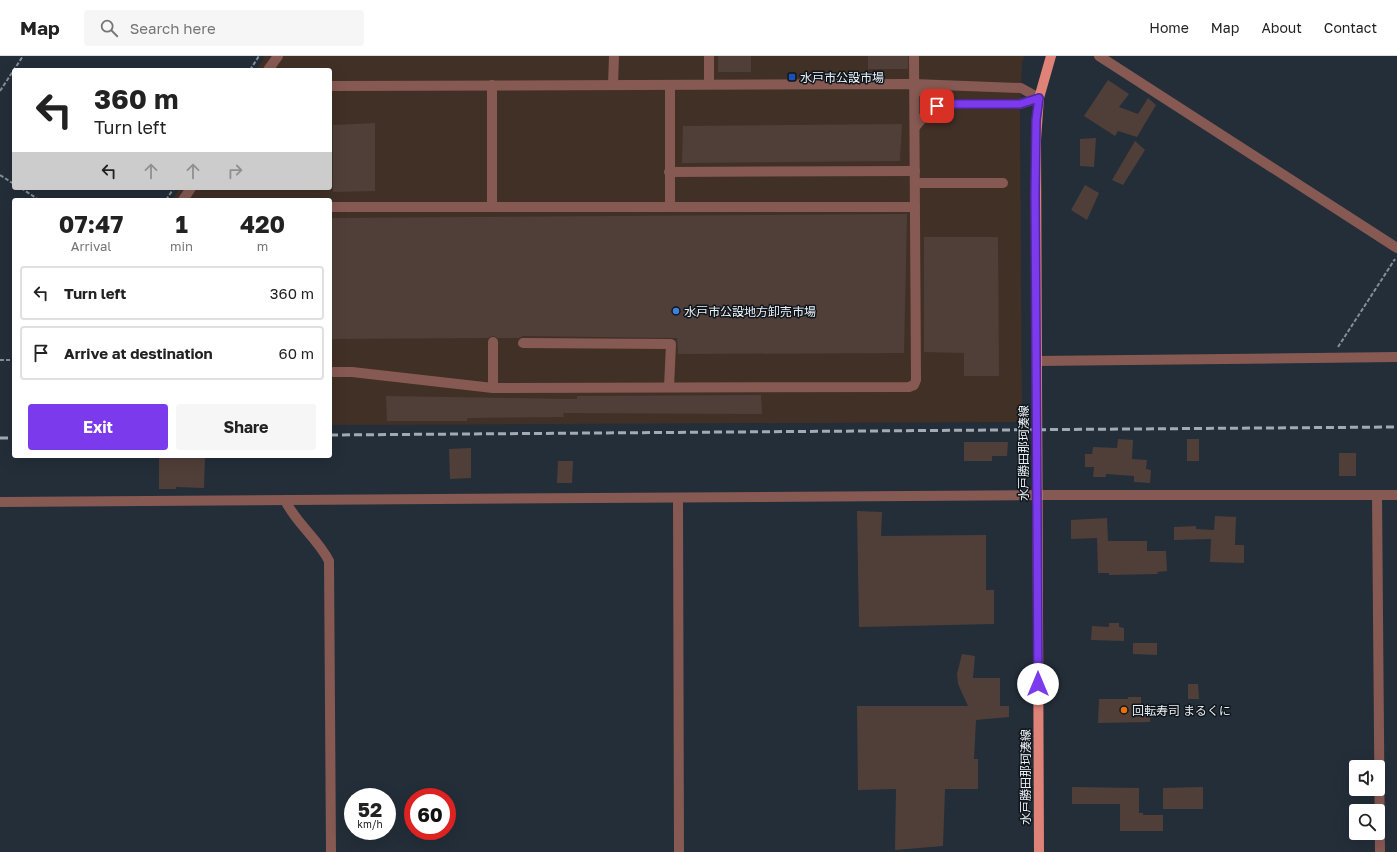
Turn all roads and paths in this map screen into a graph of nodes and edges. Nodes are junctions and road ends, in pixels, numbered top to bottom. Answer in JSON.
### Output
{"nodes":[{"id":1,"x":23,"y":56,"type":"edge"},
{"id":2,"x":259,"y":56,"type":"edge"},
{"id":3,"x":278,"y":56,"type":"edge"},
{"id":4,"x":614,"y":56,"type":"edge"},
{"id":5,"x":709,"y":56,"type":"edge"},
{"id":6,"x":914,"y":56,"type":"edge"},
{"id":7,"x":1050,"y":56,"type":"edge"},
{"id":8,"x":1099,"y":56,"type":"edge"},
{"id":9,"x":15,"y":68,"type":"edge"},
{"id":10,"x":251,"y":68,"type":"edge"},
{"id":11,"x":269,"y":68,"type":"edge"},
{"id":12,"x":12,"y":73,"type":"edge"},
{"id":13,"x":709,"y":84,"type":"junction"},
{"id":14,"x":914,"y":84,"type":"junction"},
{"id":15,"x":492,"y":85,"type":"junction"},
{"id":16,"x":613,"y":85,"type":"junction"},
{"id":17,"x":670,"y":85,"type":"junction"},
{"id":18,"x":332,"y":86,"type":"edge"},
{"id":19,"x":0,"y":91,"type":"edge"},
{"id":20,"x":1039,"y":98,"type":"junction"},
{"id":21,"x":945,"y":104,"type":"junction"},
{"id":22,"x":915,"y":127,"type":"junction"},
{"id":23,"x":915,"y":171,"type":"junction"},
{"id":24,"x":669,"y":172,"type":"junction"},
{"id":25,"x":0,"y":175,"type":"edge"},
{"id":26,"x":12,"y":183,"type":"edge"},
{"id":27,"x":916,"y":183,"type":"junction"},
{"id":28,"x":1003,"y":183,"type":"dead end"},
{"id":29,"x":23,"y":190,"type":"edge"},
{"id":30,"x":36,"y":198,"type":"edge"},
{"id":31,"x":332,"y":207,"type":"edge"},
{"id":32,"x":492,"y":207,"type":"junction"},
{"id":33,"x":915,"y":207,"type":"junction"},
{"id":34,"x":670,"y":208,"type":"junction"},
{"id":35,"x":1397,"y":248,"type":"edge"},
{"id":36,"x":1397,"y":256,"type":"edge"},
{"id":37,"x":494,"y":342,"type":"dead end"},
{"id":38,"x":523,"y":343,"type":"dead end"},
{"id":39,"x":1397,"y":356,"type":"edge"},
{"id":40,"x":1332,"y":357,"type":"junction"},
{"id":41,"x":0,"y":360,"type":"edge"},
{"id":42,"x":12,"y":360,"type":"edge"},
{"id":43,"x":1036,"y":361,"type":"junction"},
{"id":44,"x":332,"y":372,"type":"edge"},
{"id":45,"x":669,"y":387,"type":"junction"},
{"id":46,"x":493,"y":388,"type":"junction"},
{"id":47,"x":1377,"y":495,"type":"junction"},
{"id":48,"x":1397,"y":495,"type":"edge"},
{"id":49,"x":1037,"y":496,"type":"junction"},
{"id":50,"x":678,"y":499,"type":"junction"},
{"id":51,"x":0,"y":502,"type":"edge"},
{"id":52,"x":286,"y":502,"type":"junction"},
{"id":53,"x":331,"y":852,"type":"edge"},
{"id":54,"x":679,"y":852,"type":"edge"},
{"id":55,"x":1039,"y":852,"type":"edge"},
{"id":56,"x":1380,"y":852,"type":"edge"}],
"edges":[{"from":1,"to":9,"type":"path"},
{"from":2,"to":10,"type":"path"},
{"from":3,"to":11,"type":"street"},
{"from":4,"to":16,"type":"street"},
{"from":5,"to":13,"type":"street"},
{"from":6,"to":14,"type":"street"},
{"from":7,"to":20,"type":"main road","name":"水戸勝田那珂湊線"},
{"from":8,"to":35,"type":"street"},
{"from":12,"to":19,"type":"path"},
{"from":13,"to":14,"type":"street"},
{"from":13,"to":17,"type":"street"},
{"from":14,"to":20,"type":"street"},
{"from":14,"to":21,"type":"street"},
{"from":14,"to":22,"type":"street"},
{"from":15,"to":16,"type":"street"},
{"from":15,"to":18,"type":"street"},
{"from":15,"to":32,"type":"street"},
{"from":16,"to":17,"type":"street"},
{"from":17,"to":24,"type":"street"},
{"from":20,"to":21,"type":"street"},
{"from":20,"to":43,"type":"main road","name":"水戸勝田那珂湊線"},
{"from":21,"to":22,"type":"street"},
{"from":22,"to":23,"type":"street"},
{"from":23,"to":24,"type":"street"},
{"from":23,"to":27,"type":"street"},
{"from":24,"to":34,"type":"street"},
{"from":25,"to":26,"type":"path"},
{"from":27,"to":28,"type":"street"},
{"from":27,"to":33,"type":"street"},
{"from":29,"to":30,"type":"path"},
{"from":31,"to":32,"type":"street"},
{"from":32,"to":34,"type":"street"},
{"from":33,"to":34,"type":"street"},
{"from":33,"to":45,"type":"street"},
{"from":36,"to":40,"type":"path"},
{"from":37,"to":46,"type":"street"},
{"from":38,"to":45,"type":"street"},
{"from":39,"to":40,"type":"street"},
{"from":40,"to":43,"type":"street"},
{"from":41,"to":42,"type":"path"},
{"from":43,"to":49,"type":"main road","name":"水戸勝田那珂湊線"},
{"from":44,"to":46,"type":"street"},
{"from":45,"to":46,"type":"street"},
{"from":47,"to":48,"type":"street"},
{"from":47,"to":49,"type":"street"},
{"from":47,"to":56,"type":"street"},
{"from":49,"to":50,"type":"street"},
{"from":49,"to":55,"type":"main road","name":"水戸勝田那珂湊線"},
{"from":50,"to":52,"type":"street"},
{"from":50,"to":54,"type":"street"},
{"from":51,"to":52,"type":"street"},
{"from":52,"to":53,"type":"street"}]}
